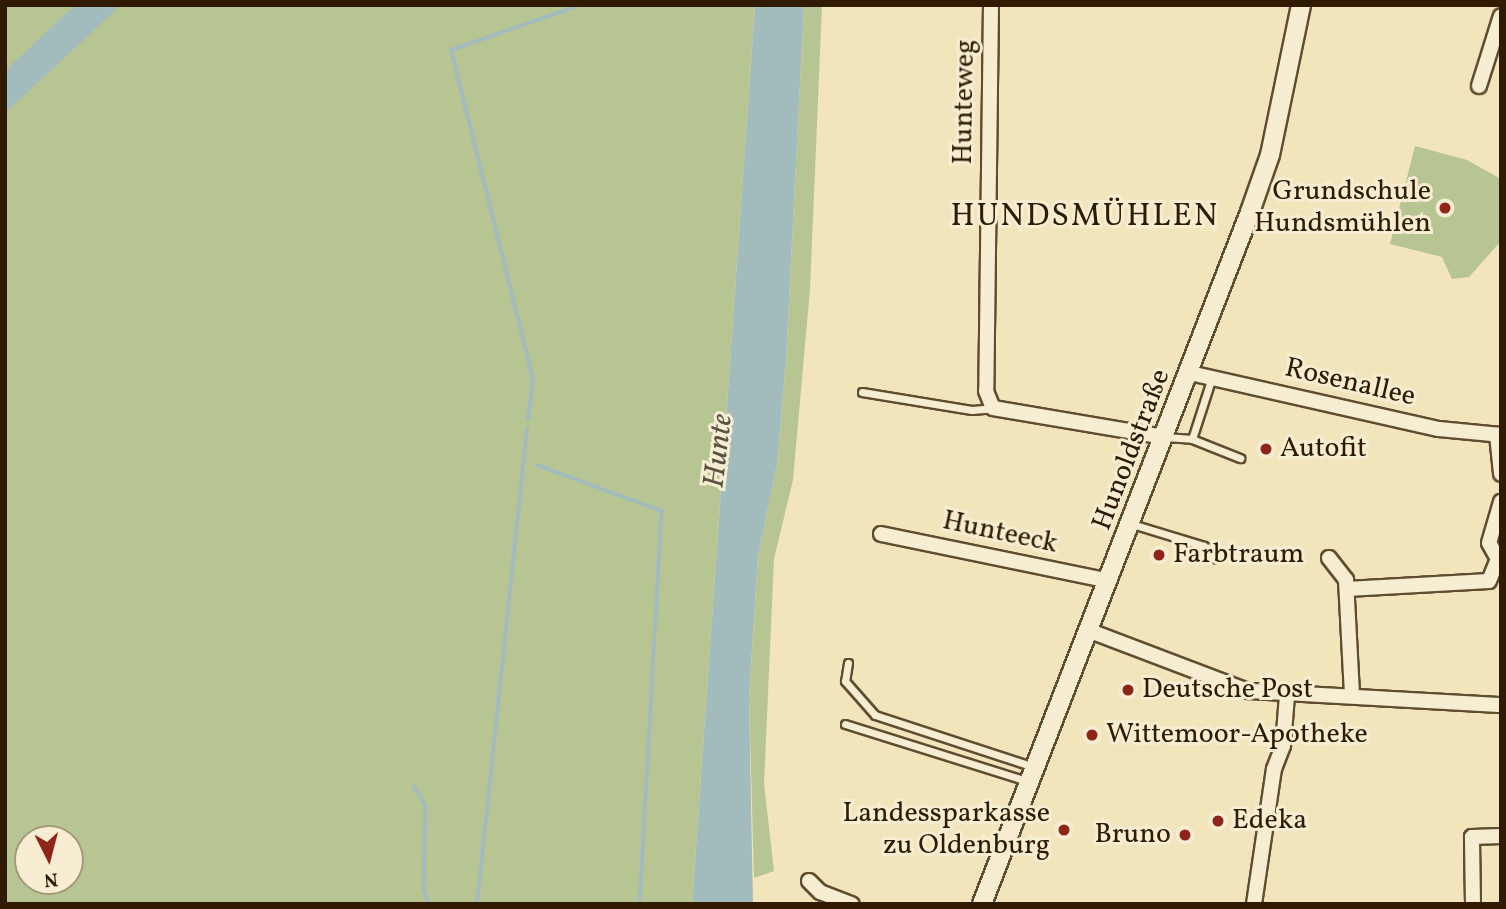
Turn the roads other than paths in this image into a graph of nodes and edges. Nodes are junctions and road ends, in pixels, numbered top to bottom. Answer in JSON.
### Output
{"nodes":[{"id":1,"x":990,"y":5,"type":"edge"},
{"id":2,"x":1301,"y":5,"type":"edge"},
{"id":3,"x":1501,"y":16,"type":"edge"},
{"id":4,"x":1479,"y":86,"type":"dead end"},
{"id":5,"x":1190,"y":373,"type":"junction"},
{"id":6,"x":1212,"y":377,"type":"junction"},
{"id":7,"x":862,"y":392,"type":"dead end"},
{"id":8,"x":993,"y":408,"type":"junction"},
{"id":9,"x":1499,"y":435,"type":"edge"},
{"id":10,"x":1164,"y":437,"type":"junction"},
{"id":11,"x":1192,"y":439,"type":"junction"},
{"id":12,"x":1240,"y":458,"type":"dead end"},
{"id":13,"x":1501,"y":474,"type":"edge"},
{"id":14,"x":1501,"y":502,"type":"edge"},
{"id":15,"x":1131,"y":524,"type":"junction"},
{"id":16,"x":881,"y":534,"type":"dead end"},
{"id":17,"x":1214,"y":558,"type":"dead end"},
{"id":18,"x":1329,"y":558,"type":"dead end"},
{"id":19,"x":1110,"y":581,"type":"junction"},
{"id":20,"x":1346,"y":589,"type":"junction"},
{"id":21,"x":1090,"y":632,"type":"junction"},
{"id":22,"x":848,"y":663,"type":"dead end"},
{"id":23,"x":1287,"y":695,"type":"junction"},
{"id":24,"x":1352,"y":695,"type":"junction"},
{"id":25,"x":1501,"y":705,"type":"edge"},
{"id":26,"x":845,"y":724,"type":"dead end"},
{"id":27,"x":1033,"y":775,"type":"junction"},
{"id":28,"x":1501,"y":836,"type":"edge"},
{"id":29,"x":809,"y":881,"type":"dead end"},
{"id":30,"x":852,"y":904,"type":"edge"},
{"id":31,"x":982,"y":904,"type":"edge"},
{"id":32,"x":1254,"y":904,"type":"edge"},
{"id":33,"x":1473,"y":904,"type":"edge"}],
"edges":[{"from":1,"to":8,"type":"street","name":"Hunteweg"},
{"from":2,"to":5,"type":"street","name":"Hunoldstraße"},
{"from":3,"to":4,"type":"street"},
{"from":5,"to":6,"type":"street","name":"Rosenallee"},
{"from":5,"to":10,"type":"street","name":"Hunoldstraße"},
{"from":6,"to":9,"type":"street","name":"Rosenallee"},
{"from":6,"to":11,"type":"lane"},
{"from":7,"to":8,"type":"lane"},
{"from":8,"to":10,"type":"street"},
{"from":9,"to":13,"type":"street"},
{"from":10,"to":11,"type":"lane"},
{"from":10,"to":15,"type":"street","name":"Hunoldstraße"},
{"from":11,"to":12,"type":"lane"},
{"from":14,"to":20,"type":"street"},
{"from":15,"to":17,"type":"lane"},
{"from":15,"to":19,"type":"street","name":"Hunoldstraße"},
{"from":16,"to":19,"type":"street","name":"Hunteeck"},
{"from":18,"to":20,"type":"street"},
{"from":19,"to":21,"type":"street","name":"Hunoldstraße"},
{"from":20,"to":24,"type":"street"},
{"from":21,"to":23,"type":"street"},
{"from":21,"to":27,"type":"street","name":"Hunoldstraße"},
{"from":22,"to":27,"type":"lane"},
{"from":23,"to":24,"type":"street"},
{"from":23,"to":32,"type":"street"},
{"from":24,"to":25,"type":"street"},
{"from":26,"to":27,"type":"lane"},
{"from":27,"to":31,"type":"street","name":"Hunoldstraße"},
{"from":28,"to":33,"type":"street"},
{"from":29,"to":30,"type":"street"}]}
